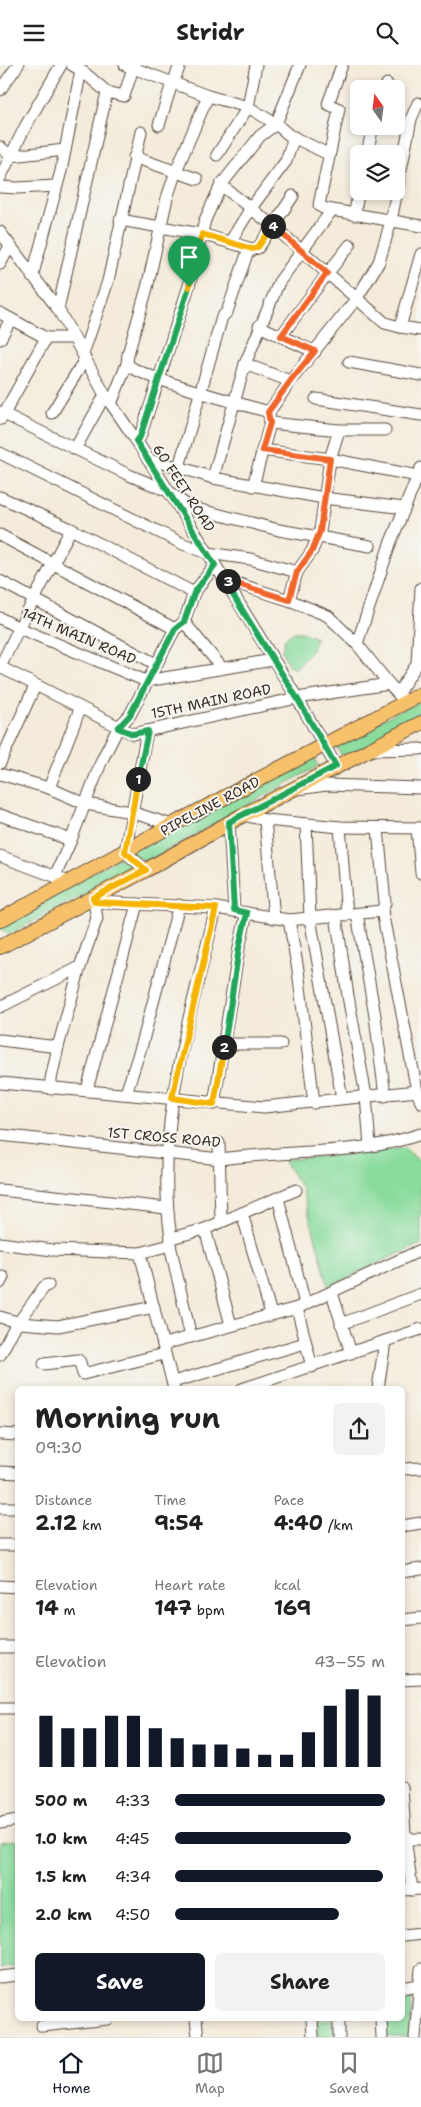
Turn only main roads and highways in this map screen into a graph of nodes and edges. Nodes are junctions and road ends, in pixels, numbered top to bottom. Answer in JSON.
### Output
{"nodes":[{"id":1,"x":421,"y":694,"type":"edge"},
{"id":2,"x":421,"y":723,"type":"edge"},
{"id":3,"x":0,"y":920,"type":"edge"},
{"id":4,"x":2,"y":945,"type":"edge"}],
"edges":[{"from":1,"to":3,"type":"main road","name":"PIPELINE ROAD"},
{"from":2,"to":4,"type":"main road","name":"PIPELINE ROAD"}]}
